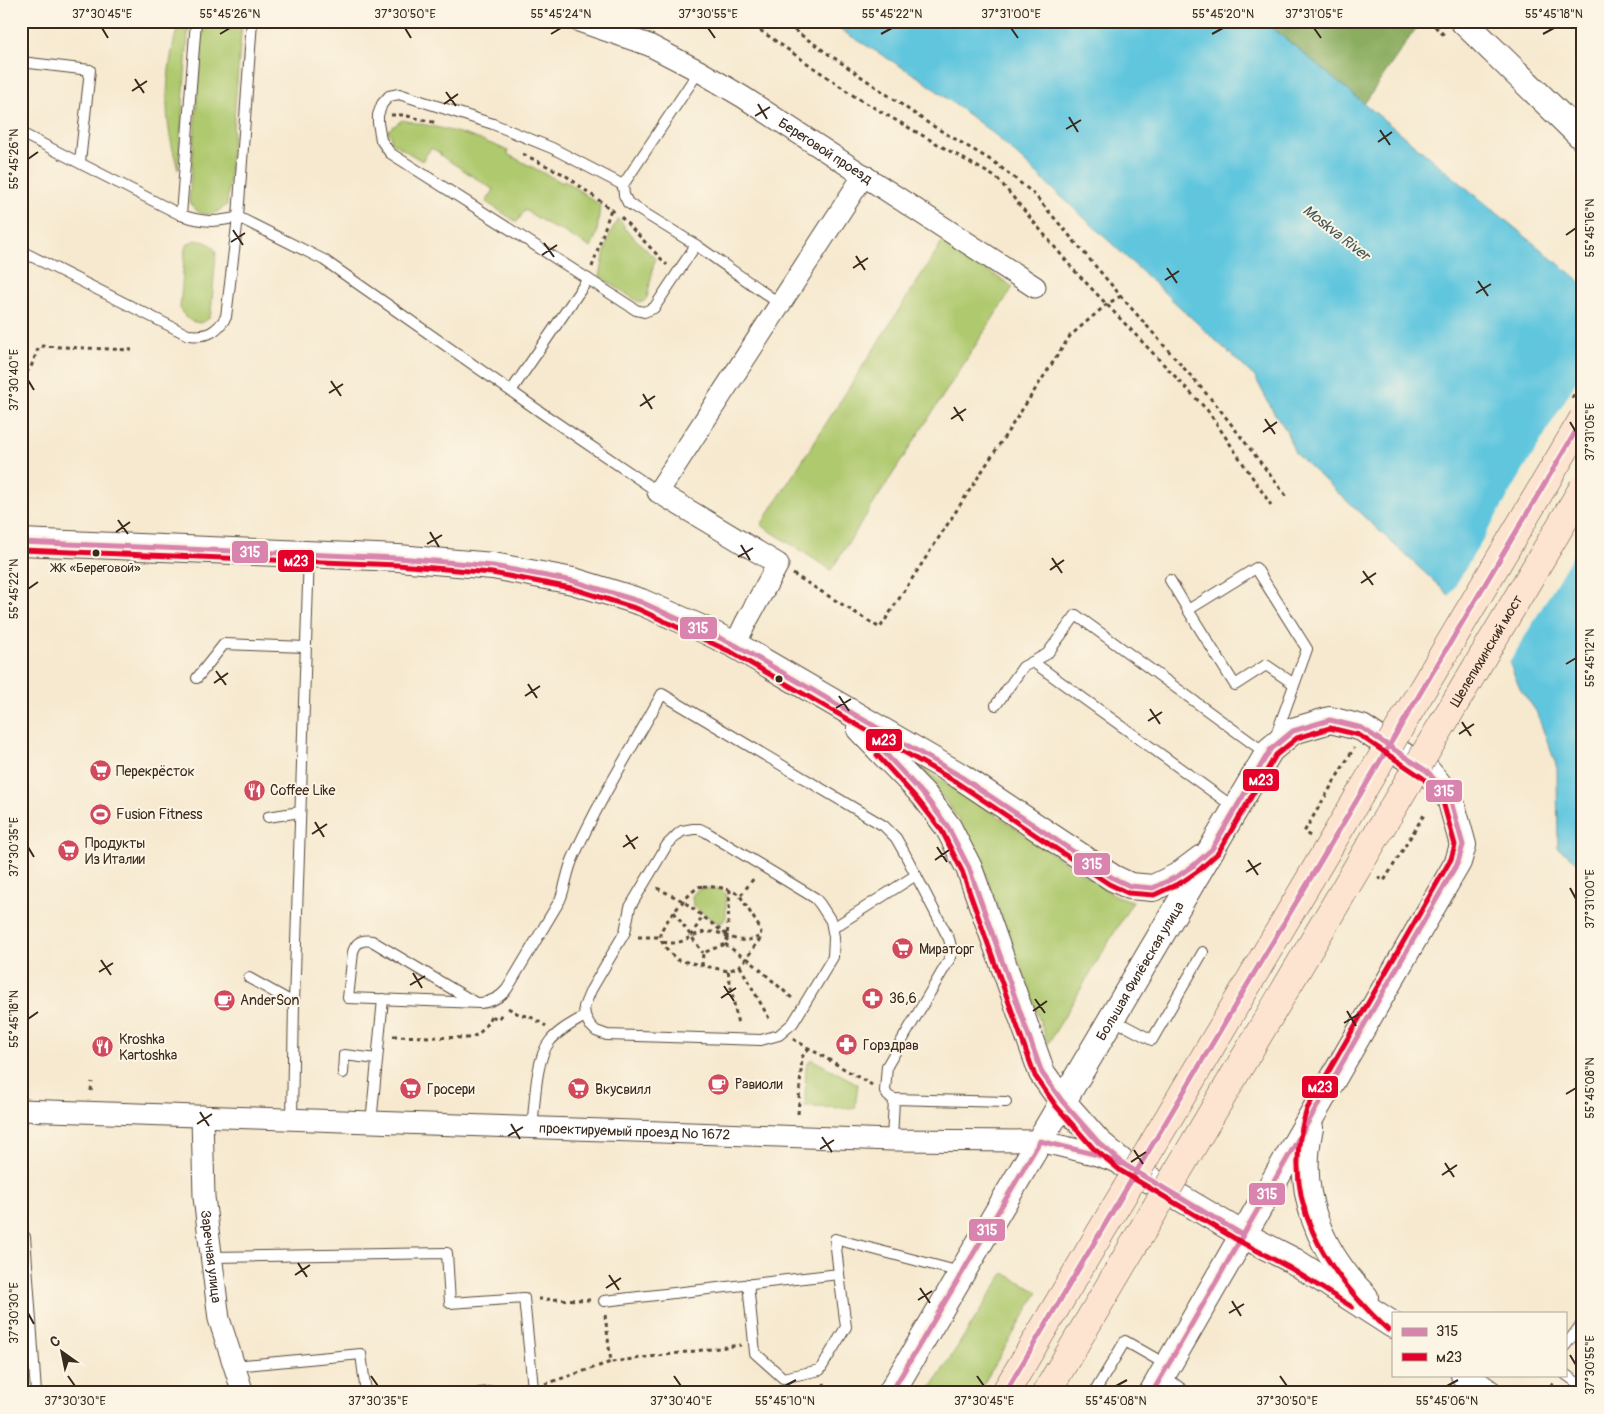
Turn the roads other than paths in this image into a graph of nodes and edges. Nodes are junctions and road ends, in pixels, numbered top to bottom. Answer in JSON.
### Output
{"nodes":[{"id":1,"x":196,"y":21,"type":"edge"},
{"id":2,"x":252,"y":21,"type":"edge"},
{"id":3,"x":579,"y":21,"type":"edge"},
{"id":4,"x":1463,"y":21,"type":"edge"},
{"id":5,"x":21,"y":62,"type":"edge"},
{"id":6,"x":698,"y":71,"type":"junction"},
{"id":7,"x":21,"y":133,"type":"edge"},
{"id":8,"x":1583,"y":138,"type":"edge"},
{"id":9,"x":80,"y":162,"type":"junction"},
{"id":10,"x":864,"y":175,"type":"junction"},
{"id":11,"x":623,"y":185,"type":"junction"},
{"id":12,"x":181,"y":215,"type":"junction"},
{"id":13,"x":238,"y":217,"type":"junction"},
{"id":14,"x":696,"y":244,"type":"junction"},
{"id":15,"x":21,"y":251,"type":"edge"},
{"id":16,"x":588,"y":279,"type":"junction"},
{"id":17,"x":1035,"y":287,"type":"dead end"},
{"id":18,"x":780,"y":304,"type":"junction"},
{"id":19,"x":511,"y":391,"type":"junction"},
{"id":20,"x":1583,"y":419,"type":"edge"},
{"id":21,"x":1583,"y":488,"type":"edge"},
{"id":22,"x":658,"y":492,"type":"junction"},
{"id":23,"x":21,"y":542,"type":"edge"},
{"id":24,"x":309,"y":554,"type":"junction"},
{"id":25,"x":1170,"y":580,"type":"dead end"},
{"id":26,"x":1188,"y":610,"type":"junction"},
{"id":27,"x":735,"y":645,"type":"junction"},
{"id":28,"x":306,"y":647,"type":"junction"},
{"id":29,"x":1033,"y":662,"type":"junction"},
{"id":30,"x":197,"y":678,"type":"dead end"},
{"id":31,"x":1294,"y":684,"type":"junction"},
{"id":32,"x":835,"y":704,"type":"junction"},
{"id":33,"x":996,"y":705,"type":"dead end"},
{"id":34,"x":1269,"y":752,"type":"junction"},
{"id":35,"x":1236,"y":809,"type":"junction"},
{"id":36,"x":300,"y":812,"type":"junction"},
{"id":37,"x":268,"y":817,"type":"dead end"},
{"id":38,"x":1212,"y":849,"type":"junction"},
{"id":39,"x":916,"y":875,"type":"junction"},
{"id":40,"x":833,"y":928,"type":"junction"},
{"id":41,"x":1203,"y":952,"type":"dead end"},
{"id":42,"x":249,"y":978,"type":"dead end"},
{"id":43,"x":383,"y":999,"type":"junction"},
{"id":44,"x":474,"y":1002,"type":"junction"},
{"id":45,"x":294,"y":1003,"type":"junction"},
{"id":46,"x":585,"y":1016,"type":"junction"},
{"id":47,"x":1111,"y":1019,"type":"junction"},
{"id":48,"x":377,"y":1059,"type":"junction"},
{"id":49,"x":343,"y":1073,"type":"dead end"},
{"id":50,"x":894,"y":1099,"type":"junction"},
{"id":51,"x":1006,"y":1102,"type":"dead end"},
{"id":52,"x":1062,"y":1102,"type":"junction"},
{"id":53,"x":21,"y":1110,"type":"edge"},
{"id":54,"x":1313,"y":1113,"type":"junction"},
{"id":55,"x":202,"y":1116,"type":"junction"},
{"id":56,"x":292,"y":1120,"type":"junction"},
{"id":57,"x":371,"y":1123,"type":"junction"},
{"id":58,"x":532,"y":1128,"type":"junction"},
{"id":59,"x":892,"y":1140,"type":"junction"},
{"id":60,"x":1040,"y":1142,"type":"junction"},
{"id":61,"x":1135,"y":1160,"type":"junction"},
{"id":62,"x":1243,"y":1235,"type":"junction"},
{"id":63,"x":25,"y":1236,"type":"dead end"},
{"id":64,"x":211,"y":1257,"type":"junction"},
{"id":65,"x":949,"y":1269,"type":"dead end"},
{"id":66,"x":839,"y":1274,"type":"junction"},
{"id":67,"x":748,"y":1284,"type":"junction"},
{"id":68,"x":604,"y":1301,"type":"road end"},
{"id":69,"x":1583,"y":1322,"type":"edge"},
{"id":70,"x":1392,"y":1325,"type":"edge"},
{"id":71,"x":32,"y":1335,"type":"junction"},
{"id":72,"x":21,"y":1336,"type":"edge"},
{"id":73,"x":1566,"y":1345,"type":"edge"},
{"id":74,"x":234,"y":1366,"type":"junction"},
{"id":75,"x":1566,"y":1375,"type":"edge"},
{"id":76,"x":1465,"y":1376,"type":"edge"},
{"id":77,"x":1161,"y":1378,"type":"edge"},
{"id":78,"x":1583,"y":1387,"type":"edge"},
{"id":79,"x":36,"y":1393,"type":"edge"},
{"id":80,"x":243,"y":1393,"type":"edge"},
{"id":81,"x":366,"y":1393,"type":"edge"},
{"id":82,"x":479,"y":1393,"type":"edge"},
{"id":83,"x":891,"y":1393,"type":"edge"},
{"id":84,"x":1006,"y":1393,"type":"edge"},
{"id":85,"x":1046,"y":1393,"type":"edge"},
{"id":86,"x":1094,"y":1393,"type":"edge"},
{"id":87,"x":1187,"y":1393,"type":"edge"},
{"id":88,"x":1489,"y":1393,"type":"edge"}],
"edges":[{"from":1,"to":12,"type":"lane"},
{"from":2,"to":13,"type":"lane"},
{"from":3,"to":6,"type":"street","name":"Береговой проезд"},
{"from":4,"to":8,"type":"street"},
{"from":5,"to":9,"type":"lane"},
{"from":6,"to":10,"type":"street","name":"Береговой проезд"},
{"from":6,"to":11,"type":"lane"},
{"from":7,"to":9,"type":"lane"},
{"from":9,"to":12,"type":"lane"},
{"from":10,"to":17,"type":"street","name":"Береговой проезд"},
{"from":10,"to":18,"type":"street"},
{"from":11,"to":14,"type":"lane"},
{"from":11,"to":16,"type":"lane"},
{"from":12,"to":13,"type":"lane"},
{"from":13,"to":15,"type":"lane"},
{"from":13,"to":19,"type":"lane"},
{"from":14,"to":16,"type":"lane"},
{"from":14,"to":18,"type":"lane"},
{"from":16,"to":19,"type":"lane"},
{"from":18,"to":22,"type":"street"},
{"from":19,"to":22,"type":"lane"},
{"from":20,"to":61,"type":"main road","bridge":true},
{"from":21,"to":85,"type":"main road","name":"Шелепихинский мост","bridge":true},
{"from":22,"to":27,"type":"street"},
{"from":23,"to":24,"type":"street"},
{"from":24,"to":27,"type":"street"},
{"from":24,"to":28,"type":"lane"},
{"from":25,"to":26,"type":"lane"},
{"from":26,"to":31,"type":"lane"},
{"from":26,"to":31,"type":"lane"},
{"from":27,"to":32,"type":"street"},
{"from":28,"to":30,"type":"lane"},
{"from":28,"to":36,"type":"lane"},
{"from":29,"to":33,"type":"lane"},
{"from":29,"to":34,"type":"lane"},
{"from":29,"to":35,"type":"lane"},
{"from":31,"to":34,"type":"lane"},
{"from":32,"to":38,"type":"street"},
{"from":32,"to":52,"type":"street"},
{"from":34,"to":35,"type":"street","name":"Большая Филёвская улица"},
{"from":34,"to":54,"type":"street","name":"Большая Филёвская улица"},
{"from":35,"to":38,"type":"street","name":"Большая Филёвская улица"},
{"from":36,"to":37,"type":"lane"},
{"from":36,"to":45,"type":"lane"},
{"from":38,"to":47,"type":"street","name":"Большая Филёвская улица"},
{"from":39,"to":40,"type":"lane"},
{"from":39,"to":44,"type":"lane"},
{"from":39,"to":50,"type":"lane"},
{"from":40,"to":46,"type":"lane"},
{"from":40,"to":46,"type":"lane"},
{"from":41,"to":47,"type":"lane"},
{"from":42,"to":45,"type":"lane"},
{"from":43,"to":44,"type":"lane"},
{"from":43,"to":44,"type":"lane"},
{"from":43,"to":48,"type":"lane"},
{"from":45,"to":56,"type":"lane"},
{"from":46,"to":58,"type":"lane"},
{"from":47,"to":52,"type":"street","name":"Большая Филёвская улица"},
{"from":48,"to":49,"type":"lane"},
{"from":48,"to":57,"type":"lane"},
{"from":50,"to":51,"type":"lane"},
{"from":50,"to":59,"type":"lane"},
{"from":52,"to":60,"type":"street","name":"Большая Филёвская улица"},
{"from":52,"to":61,"type":"street"},
{"from":53,"to":55,"type":"street","name":"проектируемый проезд № 1672"},
{"from":54,"to":62,"type":"street","name":"Большая Филёвская улица"},
{"from":54,"to":70,"type":"street"},
{"from":55,"to":56,"type":"street","name":"проектируемый проезд № 1672"},
{"from":55,"to":64,"type":"street","name":"Заречная улица"},
{"from":56,"to":57,"type":"street","name":"проектируемый проезд № 1672"},
{"from":57,"to":58,"type":"street","name":"проектируемый проезд № 1672"},
{"from":58,"to":59,"type":"street","name":"проектируемый проезд № 1672"},
{"from":59,"to":60,"type":"street","name":"проектируемый проезд № 1672"},
{"from":60,"to":61,"type":"street","name":"проектируемый проезд № 1672"},
{"from":60,"to":83,"type":"street","name":"Большая Филёвская улица"},
{"from":61,"to":62,"type":"street"},
{"from":61,"to":84,"type":"main road","bridge":true},
{"from":62,"to":70,"type":"street"},
{"from":62,"to":77,"type":"street","name":"Большая Филёвская улица"},
{"from":63,"to":71,"type":"lane"},
{"from":64,"to":74,"type":"street","name":"Заречная улица"},
{"from":64,"to":82,"type":"lane"},
{"from":65,"to":66,"type":"lane"},
{"from":66,"to":67,"type":"lane"},
{"from":66,"to":67,"type":"lane"},
{"from":67,"to":68,"type":"lane"},
{"from":69,"to":73,"type":"lane"},
{"from":71,"to":72,"type":"lane"},
{"from":71,"to":79,"type":"lane"},
{"from":74,"to":80,"type":"street","name":"Заречная улица"},
{"from":74,"to":81,"type":"lane"},
{"from":75,"to":78,"type":"lane"},
{"from":76,"to":88,"type":"street"},
{"from":77,"to":86,"type":"lane"},
{"from":77,"to":87,"type":"lane"}]}
